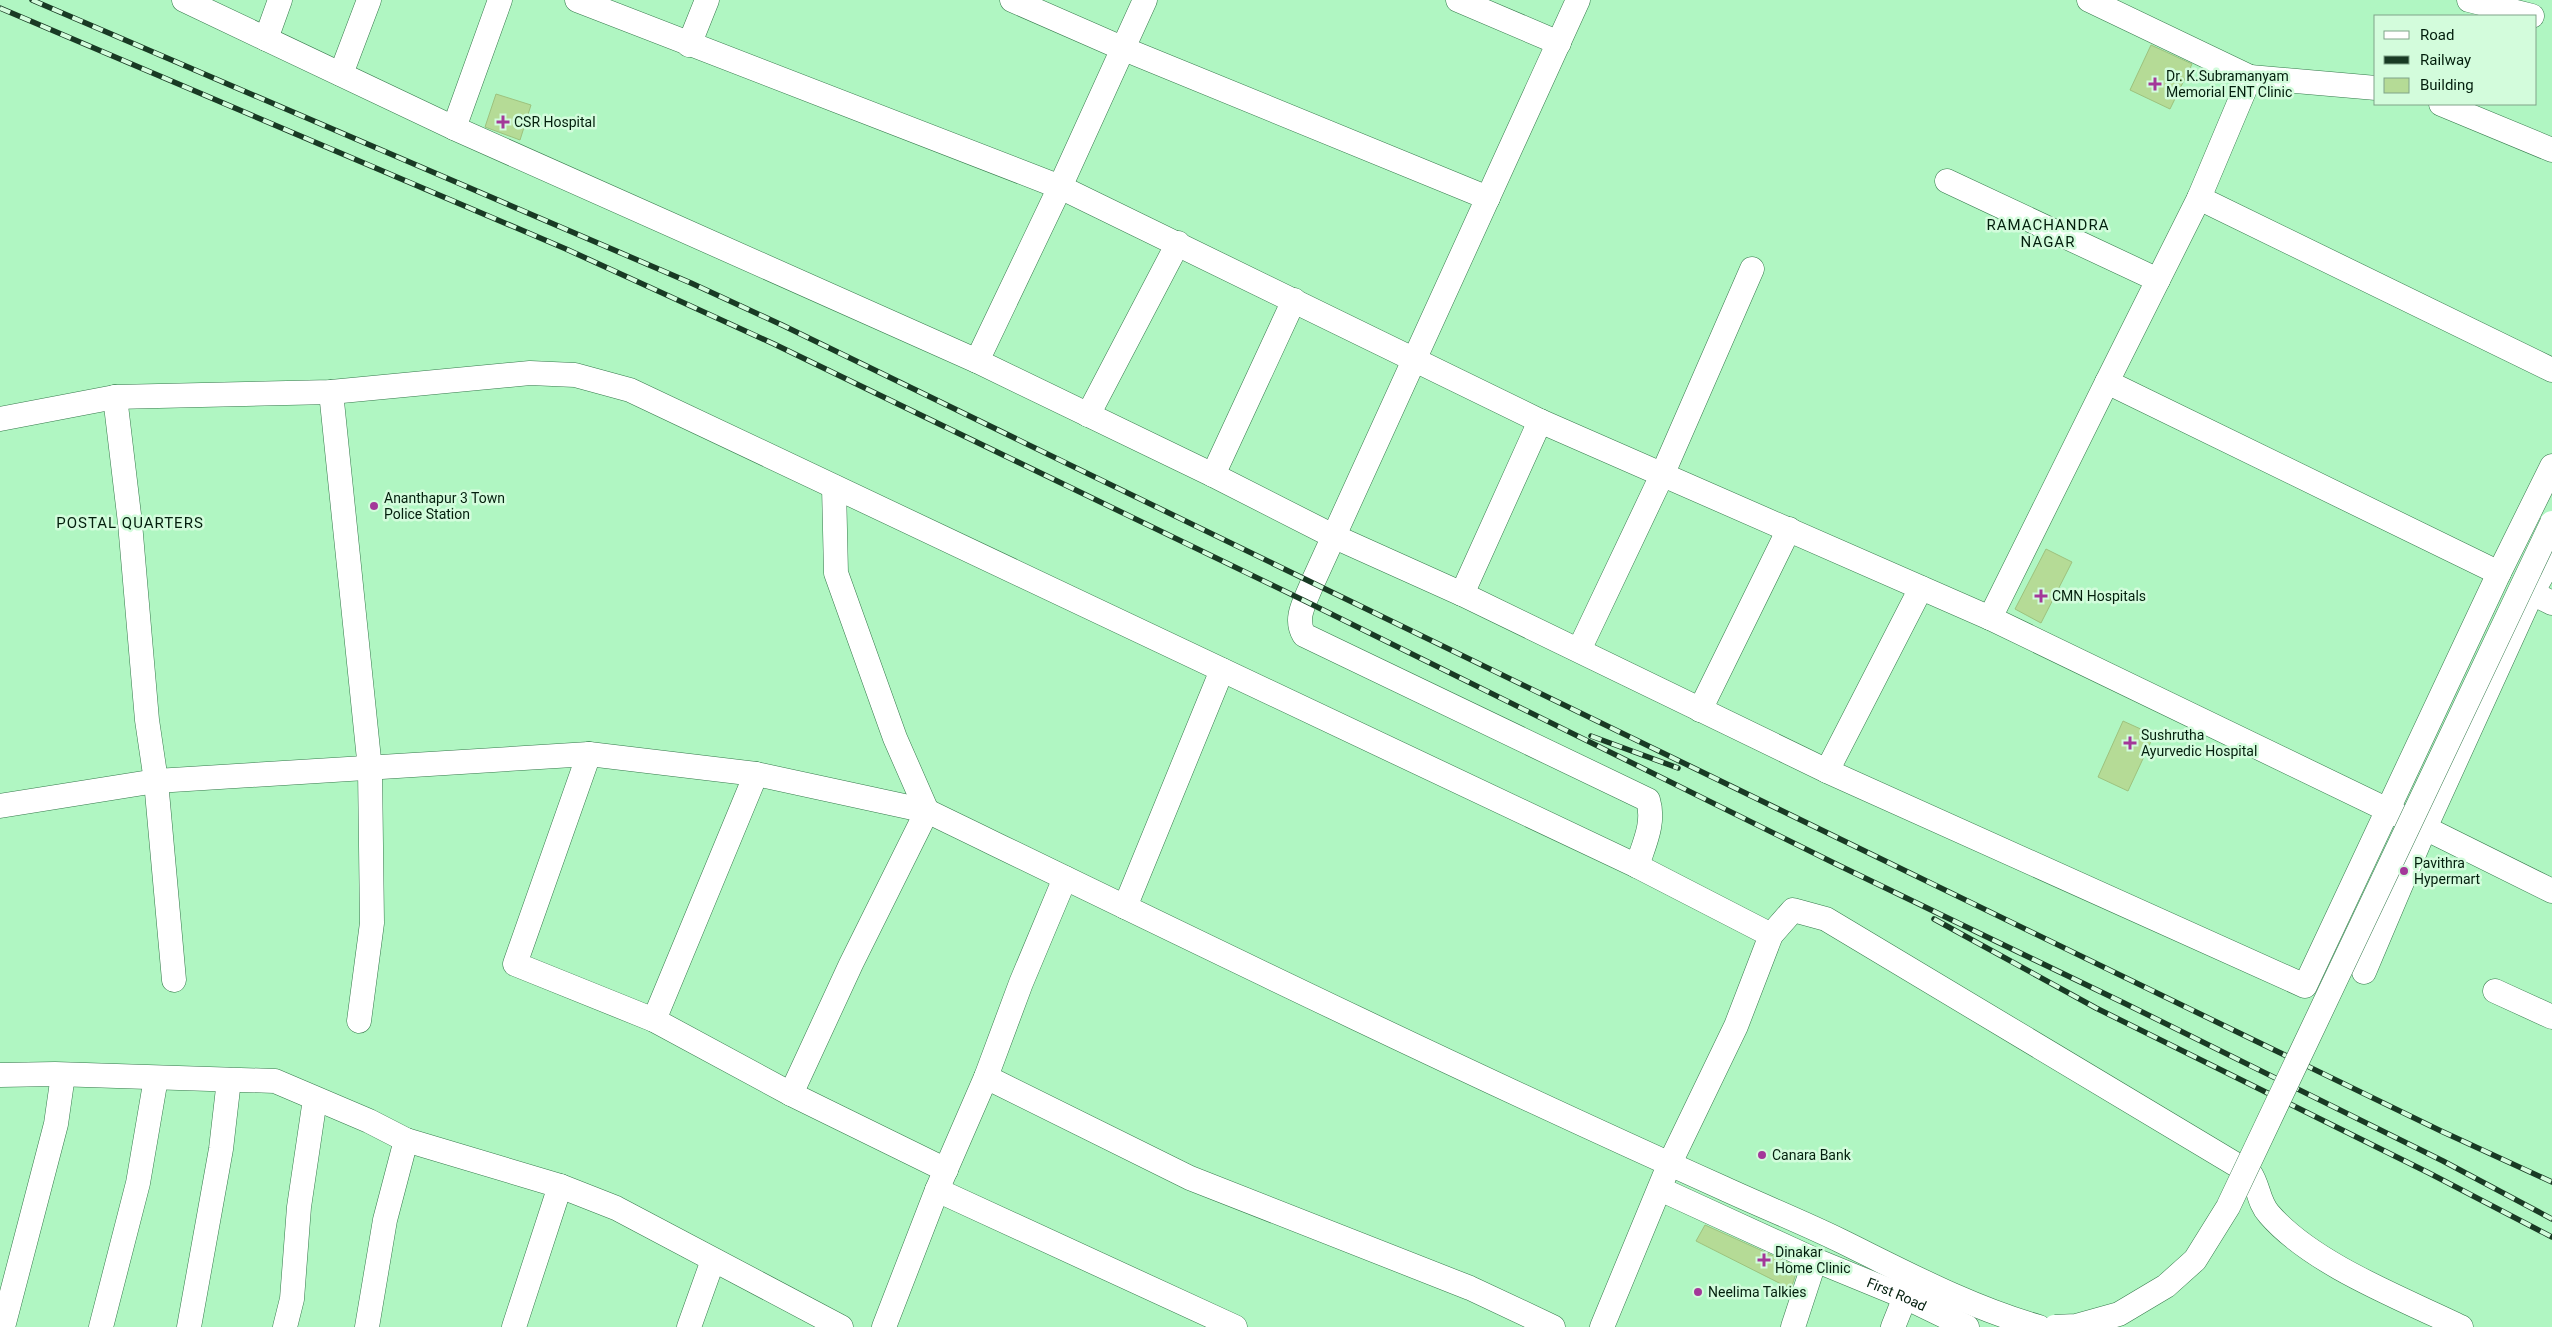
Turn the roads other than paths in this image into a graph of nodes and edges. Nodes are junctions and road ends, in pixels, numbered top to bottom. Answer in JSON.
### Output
{"nodes":[{"id":1,"x":184,"y":0,"type":"edge"},
{"id":2,"x":280,"y":0,"type":"edge"},
{"id":3,"x":369,"y":0,"type":"edge"},
{"id":4,"x":500,"y":0,"type":"edge"},
{"id":5,"x":577,"y":0,"type":"edge"},
{"id":6,"x":706,"y":0,"type":"edge"},
{"id":7,"x":1012,"y":0,"type":"edge"},
{"id":8,"x":1145,"y":0,"type":"edge"},
{"id":9,"x":1458,"y":0,"type":"edge"},
{"id":10,"x":1578,"y":0,"type":"edge"},
{"id":11,"x":2089,"y":0,"type":"edge"},
{"id":12,"x":2468,"y":0,"type":"edge"},
{"id":13,"x":2528,"y":15,"type":"edge"},
{"id":14,"x":2537,"y":17,"type":"edge"},
{"id":15,"x":2552,"y":20,"type":"edge"},
{"id":16,"x":266,"y":39,"type":"junction"},
{"id":17,"x":1559,"y":43,"type":"junction"},
{"id":18,"x":689,"y":45,"type":"junction"},
{"id":19,"x":1124,"y":49,"type":"junction"},
{"id":20,"x":341,"y":74,"type":"junction"},
{"id":21,"x":2250,"y":77,"type":"junction"},
{"id":22,"x":2374,"y":88,"type":"edge"},
{"id":23,"x":2443,"y":105,"type":"edge"},
{"id":24,"x":454,"y":128,"type":"junction"},
{"id":25,"x":2552,"y":150,"type":"edge"},
{"id":26,"x":1947,"y":181,"type":"dead end"},
{"id":27,"x":1060,"y":187,"type":"junction"},
{"id":28,"x":1488,"y":198,"type":"junction"},
{"id":29,"x":2199,"y":198,"type":"junction"},
{"id":30,"x":1178,"y":243,"type":"junction"},
{"id":31,"x":1752,"y":269,"type":"dead end"},
{"id":32,"x":2158,"y":280,"type":"junction"},
{"id":33,"x":1294,"y":300,"type":"junction"},
{"id":34,"x":1414,"y":360,"type":"junction"},
{"id":35,"x":978,"y":362,"type":"junction"},
{"id":36,"x":2552,"y":370,"type":"edge"},
{"id":37,"x":2107,"y":382,"type":"junction"},
{"id":38,"x":331,"y":392,"type":"junction"},
{"id":39,"x":115,"y":397,"type":"junction"},
{"id":40,"x":1088,"y":414,"type":"junction"},
{"id":41,"x":0,"y":419,"type":"edge"},
{"id":42,"x":1540,"y":421,"type":"junction"},
{"id":43,"x":2552,"y":466,"type":"edge"},
{"id":44,"x":1663,"y":473,"type":"junction"},
{"id":45,"x":1213,"y":475,"type":"junction"},
{"id":46,"x":834,"y":487,"type":"junction"},
{"id":47,"x":2552,"y":522,"type":"edge"},
{"id":48,"x":1789,"y":529,"type":"junction"},
{"id":49,"x":1333,"y":536,"type":"junction"},
{"id":50,"x":2552,"y":557,"type":"edge"},
{"id":51,"x":2499,"y":574,"type":"junction"},
{"id":52,"x":1921,"y":588,"type":"junction"},
{"id":53,"x":1462,"y":594,"type":"junction"},
{"id":54,"x":2542,"y":598,"type":"edge"},
{"id":55,"x":1990,"y":618,"type":"junction"},
{"id":56,"x":1579,"y":650,"type":"junction"},
{"id":57,"x":1222,"y":670,"type":"junction"},
{"id":58,"x":1700,"y":710,"type":"junction"},
{"id":59,"x":589,"y":754,"type":"junction"},
{"id":60,"x":370,"y":769,"type":"junction"},
{"id":61,"x":1827,"y":771,"type":"junction"},
{"id":62,"x":756,"y":774,"type":"junction"},
{"id":63,"x":156,"y":781,"type":"junction"},
{"id":64,"x":0,"y":806,"type":"edge"},
{"id":65,"x":2388,"y":810,"type":"junction"},
{"id":66,"x":927,"y":811,"type":"junction"},
{"id":67,"x":2426,"y":828,"type":"junction"},
{"id":68,"x":1637,"y":866,"type":"junction"},
{"id":69,"x":1065,"y":878,"type":"junction"},
{"id":70,"x":2552,"y":891,"type":"edge"},
{"id":71,"x":1125,"y":907,"type":"junction"},
{"id":72,"x":1771,"y":935,"type":"junction"},
{"id":73,"x":2364,"y":972,"type":"dead end"},
{"id":74,"x":174,"y":980,"type":"dead end"},
{"id":75,"x":2495,"y":991,"type":"dead end"},
{"id":76,"x":2552,"y":1016,"type":"edge"},
{"id":77,"x":654,"y":1020,"type":"junction"},
{"id":78,"x":359,"y":1021,"type":"dead end"},
{"id":79,"x":0,"y":1075,"type":"edge"},
{"id":80,"x":63,"y":1075,"type":"junction"},
{"id":81,"x":986,"y":1077,"type":"junction"},
{"id":82,"x":156,"y":1078,"type":"junction"},
{"id":83,"x":229,"y":1080,"type":"junction"},
{"id":84,"x":791,"y":1094,"type":"junction"},
{"id":85,"x":314,"y":1099,"type":"junction"},
{"id":86,"x":406,"y":1140,"type":"junction"},
{"id":87,"x":1669,"y":1165,"type":"junction"},
{"id":88,"x":941,"y":1180,"type":"junction"},
{"id":89,"x":560,"y":1186,"type":"junction"},
{"id":90,"x":1660,"y":1189,"type":"junction"},
{"id":91,"x":713,"y":1260,"type":"junction"},
{"id":92,"x":1815,"y":1260,"type":"junction"},
{"id":93,"x":1905,"y":1297,"type":"junction"},
{"id":94,"x":2,"y":1327,"type":"edge"},
{"id":95,"x":101,"y":1327,"type":"edge"},
{"id":96,"x":189,"y":1327,"type":"edge"},
{"id":97,"x":285,"y":1327,"type":"edge"},
{"id":98,"x":367,"y":1327,"type":"edge"},
{"id":99,"x":514,"y":1327,"type":"edge"},
{"id":100,"x":689,"y":1327,"type":"edge"},
{"id":101,"x":841,"y":1327,"type":"edge"},
{"id":102,"x":884,"y":1327,"type":"edge"},
{"id":103,"x":1235,"y":1327,"type":"edge"},
{"id":104,"x":1553,"y":1327,"type":"edge"},
{"id":105,"x":1602,"y":1327,"type":"edge"},
{"id":106,"x":1793,"y":1327,"type":"edge"},
{"id":107,"x":1893,"y":1327,"type":"edge"},
{"id":108,"x":1967,"y":1327,"type":"edge"},
{"id":109,"x":2039,"y":1327,"type":"edge"},
{"id":110,"x":2055,"y":1327,"type":"edge"},
{"id":111,"x":2461,"y":1327,"type":"edge"}],
"edges":[{"from":1,"to":16,"type":"street"},
{"from":2,"to":16,"type":"street"},
{"from":3,"to":20,"type":"street"},
{"from":4,"to":24,"type":"street"},
{"from":5,"to":18,"type":"street"},
{"from":6,"to":18,"type":"street"},
{"from":7,"to":19,"type":"street"},
{"from":8,"to":19,"type":"street"},
{"from":9,"to":17,"type":"street"},
{"from":10,"to":17,"type":"street"},
{"from":11,"to":21,"type":"street"},
{"from":12,"to":13,"type":"street"},
{"from":14,"to":15,"type":"street"},
{"from":16,"to":20,"type":"street"},
{"from":17,"to":28,"type":"street"},
{"from":18,"to":27,"type":"street"},
{"from":19,"to":27,"type":"street"},
{"from":19,"to":28,"type":"street"},
{"from":20,"to":24,"type":"street"},
{"from":21,"to":22,"type":"street"},
{"from":21,"to":29,"type":"street"},
{"from":23,"to":25,"type":"street"},
{"from":24,"to":35,"type":"street"},
{"from":26,"to":32,"type":"street"},
{"from":27,"to":30,"type":"street"},
{"from":27,"to":35,"type":"street"},
{"from":28,"to":34,"type":"street"},
{"from":29,"to":32,"type":"street"},
{"from":29,"to":36,"type":"street"},
{"from":30,"to":33,"type":"street"},
{"from":30,"to":40,"type":"street"},
{"from":31,"to":44,"type":"street"},
{"from":32,"to":37,"type":"street"},
{"from":33,"to":34,"type":"street"},
{"from":33,"to":45,"type":"street"},
{"from":34,"to":42,"type":"street"},
{"from":34,"to":49,"type":"street"},
{"from":35,"to":40,"type":"street"},
{"from":37,"to":51,"type":"street"},
{"from":37,"to":55,"type":"street"},
{"from":38,"to":39,"type":"street"},
{"from":38,"to":46,"type":"street"},
{"from":38,"to":60,"type":"street"},
{"from":39,"to":41,"type":"street"},
{"from":39,"to":63,"type":"street"},
{"from":40,"to":45,"type":"street"},
{"from":42,"to":44,"type":"street"},
{"from":42,"to":53,"type":"street"},
{"from":43,"to":51,"type":"street"},
{"from":44,"to":48,"type":"street"},
{"from":44,"to":56,"type":"street"},
{"from":45,"to":49,"type":"street"},
{"from":46,"to":57,"type":"street"},
{"from":46,"to":66,"type":"street"},
{"from":47,"to":110,"type":"street","bridge":true},
{"from":48,"to":52,"type":"street"},
{"from":48,"to":58,"type":"street"},
{"from":49,"to":53,"type":"street"},
{"from":49,"to":68,"type":"street"},
{"from":50,"to":54,"type":"street"},
{"from":51,"to":65,"type":"street"},
{"from":52,"to":55,"type":"street"},
{"from":52,"to":61,"type":"street"},
{"from":53,"to":56,"type":"street"},
{"from":54,"to":67,"type":"street"},
{"from":55,"to":65,"type":"street"},
{"from":56,"to":58,"type":"street"},
{"from":57,"to":68,"type":"street"},
{"from":57,"to":71,"type":"street"},
{"from":58,"to":61,"type":"street"},
{"from":59,"to":60,"type":"street"},
{"from":59,"to":62,"type":"street"},
{"from":59,"to":77,"type":"street"},
{"from":60,"to":63,"type":"street"},
{"from":60,"to":78,"type":"street"},
{"from":61,"to":65,"type":"street"},
{"from":62,"to":66,"type":"street"},
{"from":62,"to":77,"type":"street"},
{"from":63,"to":64,"type":"street"},
{"from":63,"to":74,"type":"street"},
{"from":65,"to":67,"type":"street"},
{"from":66,"to":69,"type":"street"},
{"from":66,"to":84,"type":"street"},
{"from":67,"to":70,"type":"street"},
{"from":67,"to":73,"type":"street"},
{"from":68,"to":72,"type":"street"},
{"from":69,"to":71,"type":"street"},
{"from":69,"to":81,"type":"street"},
{"from":71,"to":87,"type":"street"},
{"from":72,"to":87,"type":"street"},
{"from":72,"to":111,"type":"street"},
{"from":75,"to":76,"type":"street"},
{"from":77,"to":84,"type":"street"},
{"from":79,"to":80,"type":"street"},
{"from":80,"to":82,"type":"street"},
{"from":80,"to":94,"type":"street"},
{"from":81,"to":88,"type":"street"},
{"from":81,"to":104,"type":"street"},
{"from":82,"to":83,"type":"street"},
{"from":82,"to":95,"type":"street"},
{"from":83,"to":85,"type":"street"},
{"from":83,"to":96,"type":"street"},
{"from":84,"to":88,"type":"street"},
{"from":85,"to":86,"type":"street"},
{"from":85,"to":97,"type":"street"},
{"from":86,"to":89,"type":"street"},
{"from":86,"to":98,"type":"street"},
{"from":87,"to":90,"type":"street"},
{"from":87,"to":109,"type":"street"},
{"from":88,"to":102,"type":"street"},
{"from":88,"to":103,"type":"street"},
{"from":89,"to":91,"type":"street"},
{"from":89,"to":99,"type":"street"},
{"from":90,"to":92,"type":"street","name":"First Road"},
{"from":90,"to":105,"type":"street"},
{"from":91,"to":100,"type":"street"},
{"from":91,"to":101,"type":"street"},
{"from":92,"to":93,"type":"street","name":"First Road"},
{"from":92,"to":106,"type":"street"},
{"from":93,"to":107,"type":"street"},
{"from":93,"to":108,"type":"street","name":"First Road"}]}
